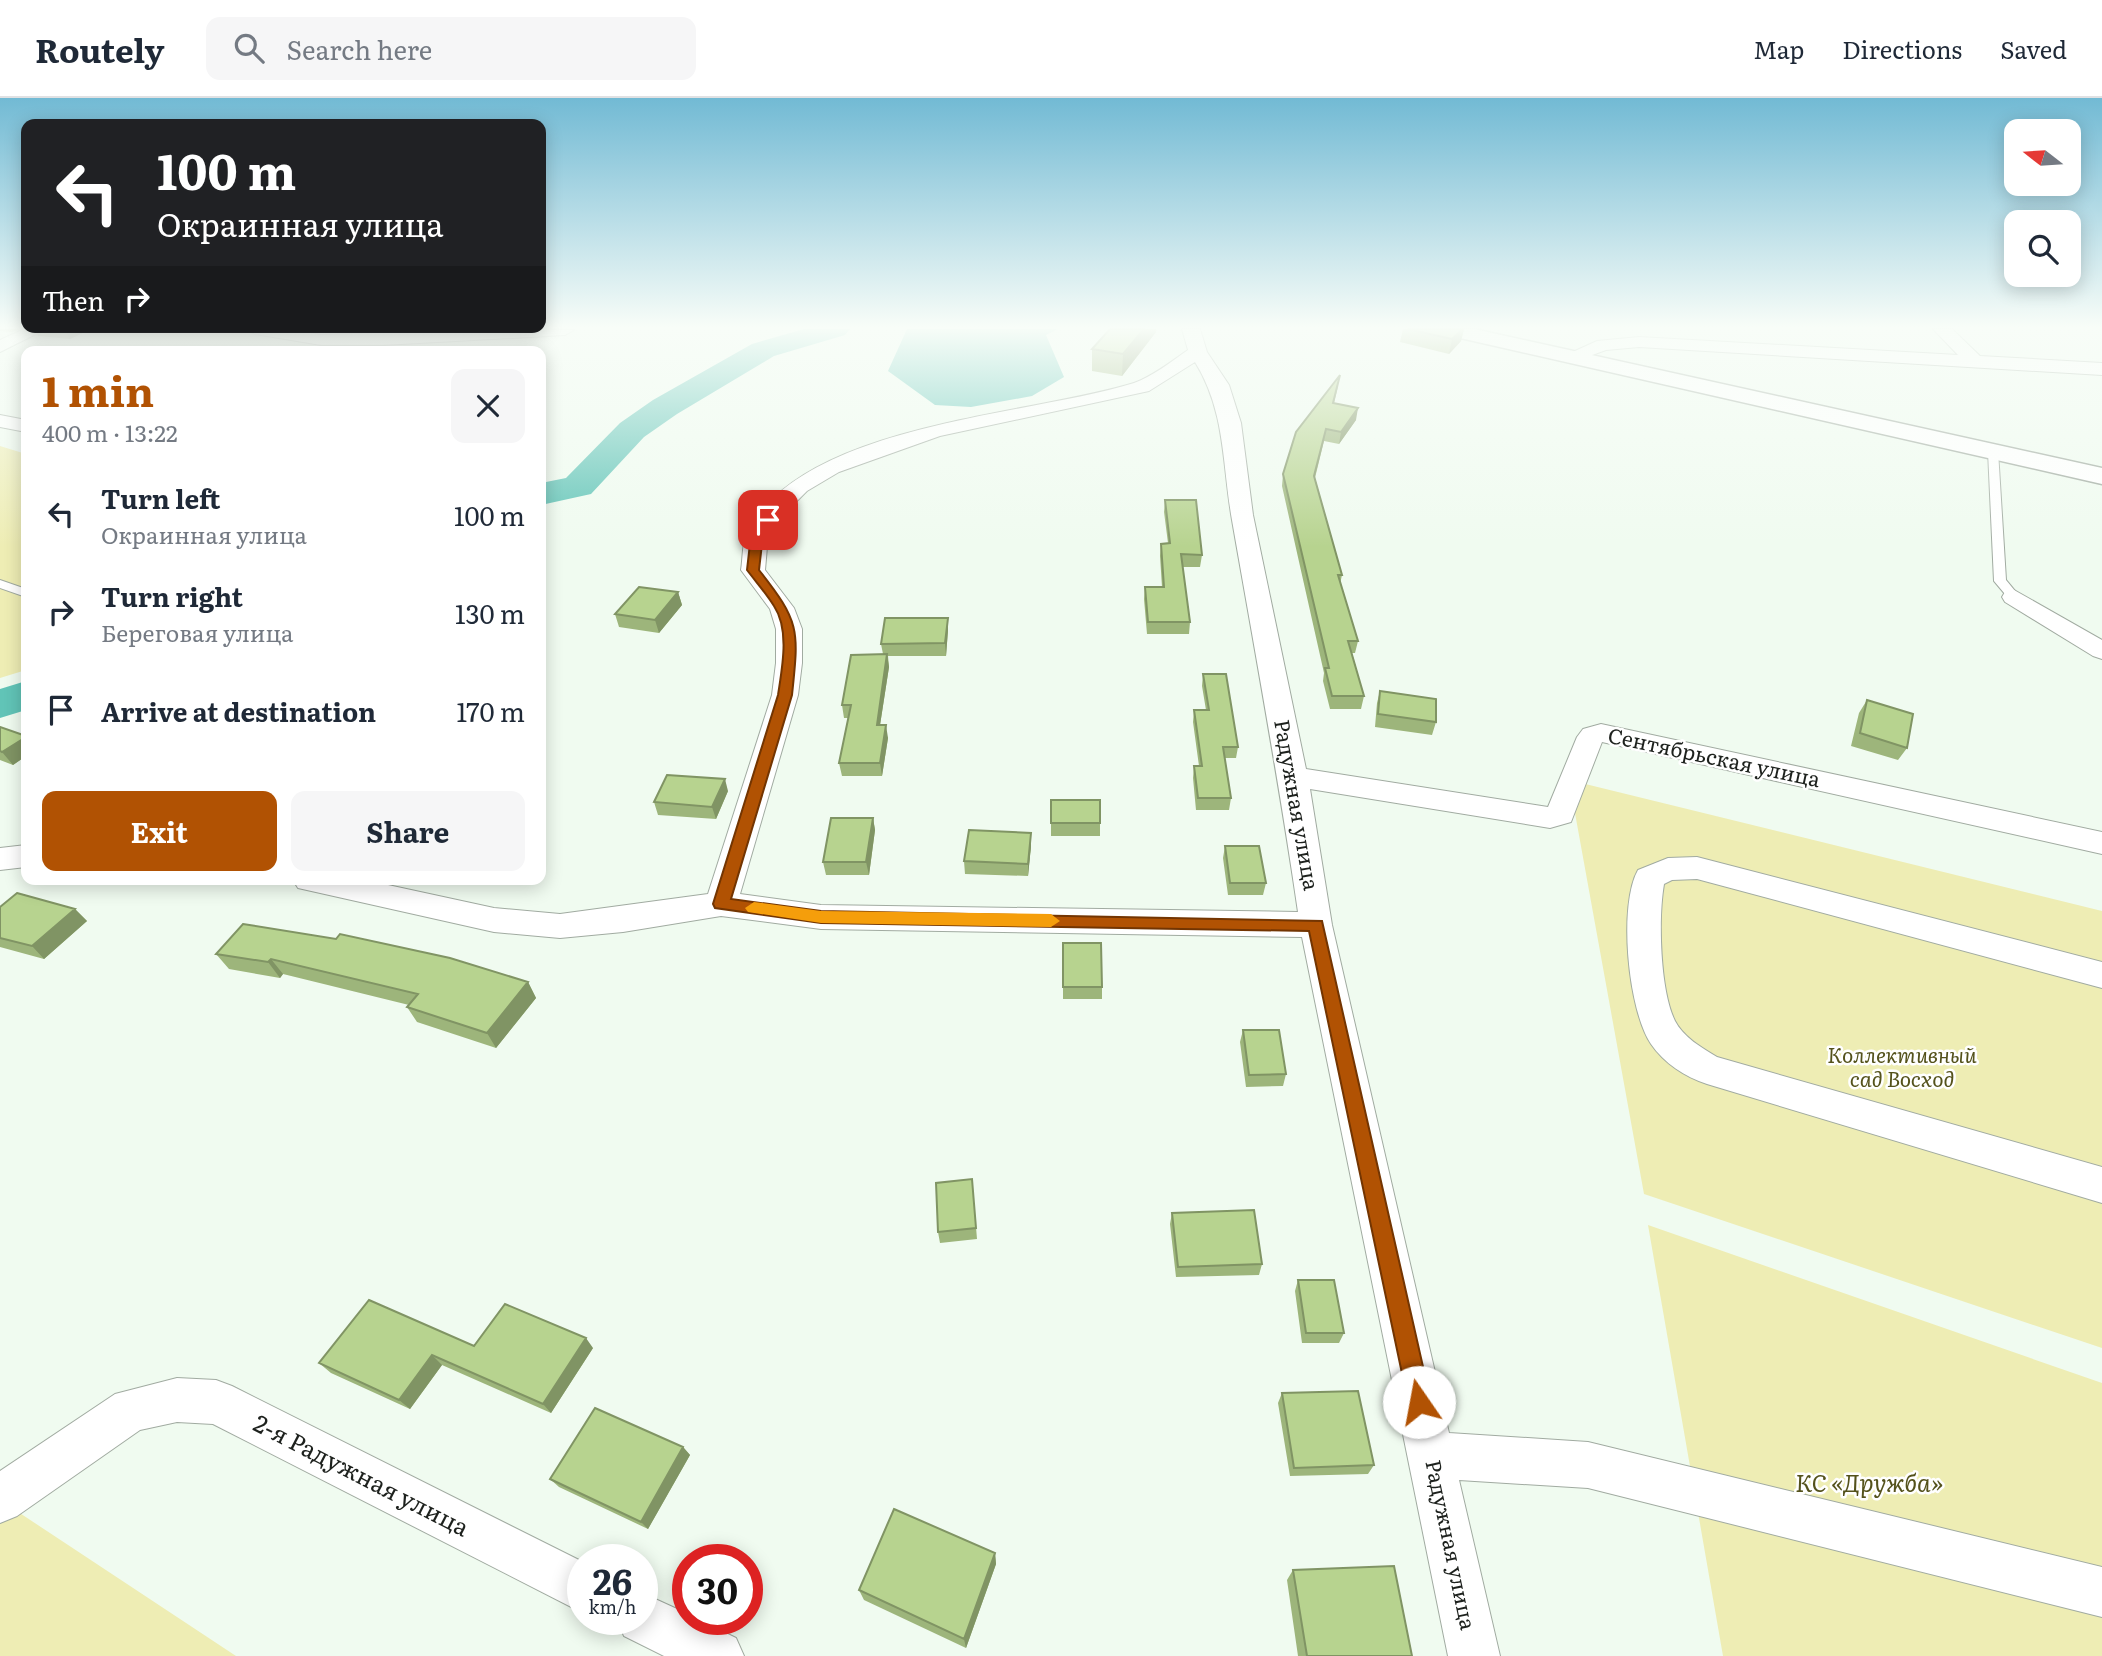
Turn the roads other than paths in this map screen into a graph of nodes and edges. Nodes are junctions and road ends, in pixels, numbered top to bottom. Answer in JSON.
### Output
{"nodes":[{"id":1,"x":1075,"y":402,"type":"edge"},
{"id":2,"x":1224,"y":402,"type":"edge"},
{"id":3,"x":1773,"y":402,"type":"edge"},
{"id":4,"x":0,"y":421,"type":"edge"},
{"id":5,"x":21,"y":425,"type":"edge"},
{"id":6,"x":1993,"y":452,"type":"junction"},
{"id":7,"x":2102,"y":476,"type":"edge"},
{"id":8,"x":0,"y":584,"type":"edge"},
{"id":9,"x":21,"y":591,"type":"edge"},
{"id":10,"x":2014,"y":597,"type":"joint"},
{"id":11,"x":2102,"y":651,"type":"edge"},
{"id":12,"x":1293,"y":777,"type":"junction"},
{"id":13,"x":2102,"y":843,"type":"edge"},
{"id":14,"x":21,"y":857,"type":"edge"},
{"id":15,"x":0,"y":859,"type":"edge"},
{"id":16,"x":332,"y":885,"type":"edge"},
{"id":17,"x":721,"y":904,"type":"junction"},
{"id":18,"x":1316,"y":925,"type":"junction"},
{"id":19,"x":2102,"y":975,"type":"edge"},
{"id":20,"x":2102,"y":1185,"type":"edge"},
{"id":21,"x":1431,"y":1455,"type":"junction"},
{"id":22,"x":0,"y":1499,"type":"edge"},
{"id":23,"x":567,"y":1580,"type":"edge"},
{"id":24,"x":2102,"y":1592,"type":"edge"},
{"id":25,"x":658,"y":1626,"type":"edge"},
{"id":26,"x":718,"y":1656,"type":"edge"},
{"id":27,"x":1474,"y":1656,"type":"edge"}],
"edges":[{"from":1,"to":17,"type":"street"},
{"from":2,"to":12,"type":"street","name":"Радужная улица"},
{"from":3,"to":6,"type":"main road"},
{"from":4,"to":5,"type":"street"},
{"from":6,"to":7,"type":"main road"},
{"from":6,"to":10,"type":"lane"},
{"from":8,"to":9,"type":"lane"},
{"from":10,"to":11,"type":"street"},
{"from":12,"to":13,"type":"street","name":"Сентябрьская улица"},
{"from":12,"to":18,"type":"street","name":"Радужная улица"},
{"from":14,"to":15,"type":"street"},
{"from":16,"to":17,"type":"street"},
{"from":17,"to":18,"type":"street"},
{"from":18,"to":21,"type":"street","name":"Радужная улица"},
{"from":19,"to":20,"type":"street"},
{"from":21,"to":24,"type":"street"},
{"from":21,"to":27,"type":"street","name":"Радужная улица"},
{"from":22,"to":23,"type":"street","name":"2-я Радужная улица"},
{"from":25,"to":26,"type":"street"}]}
